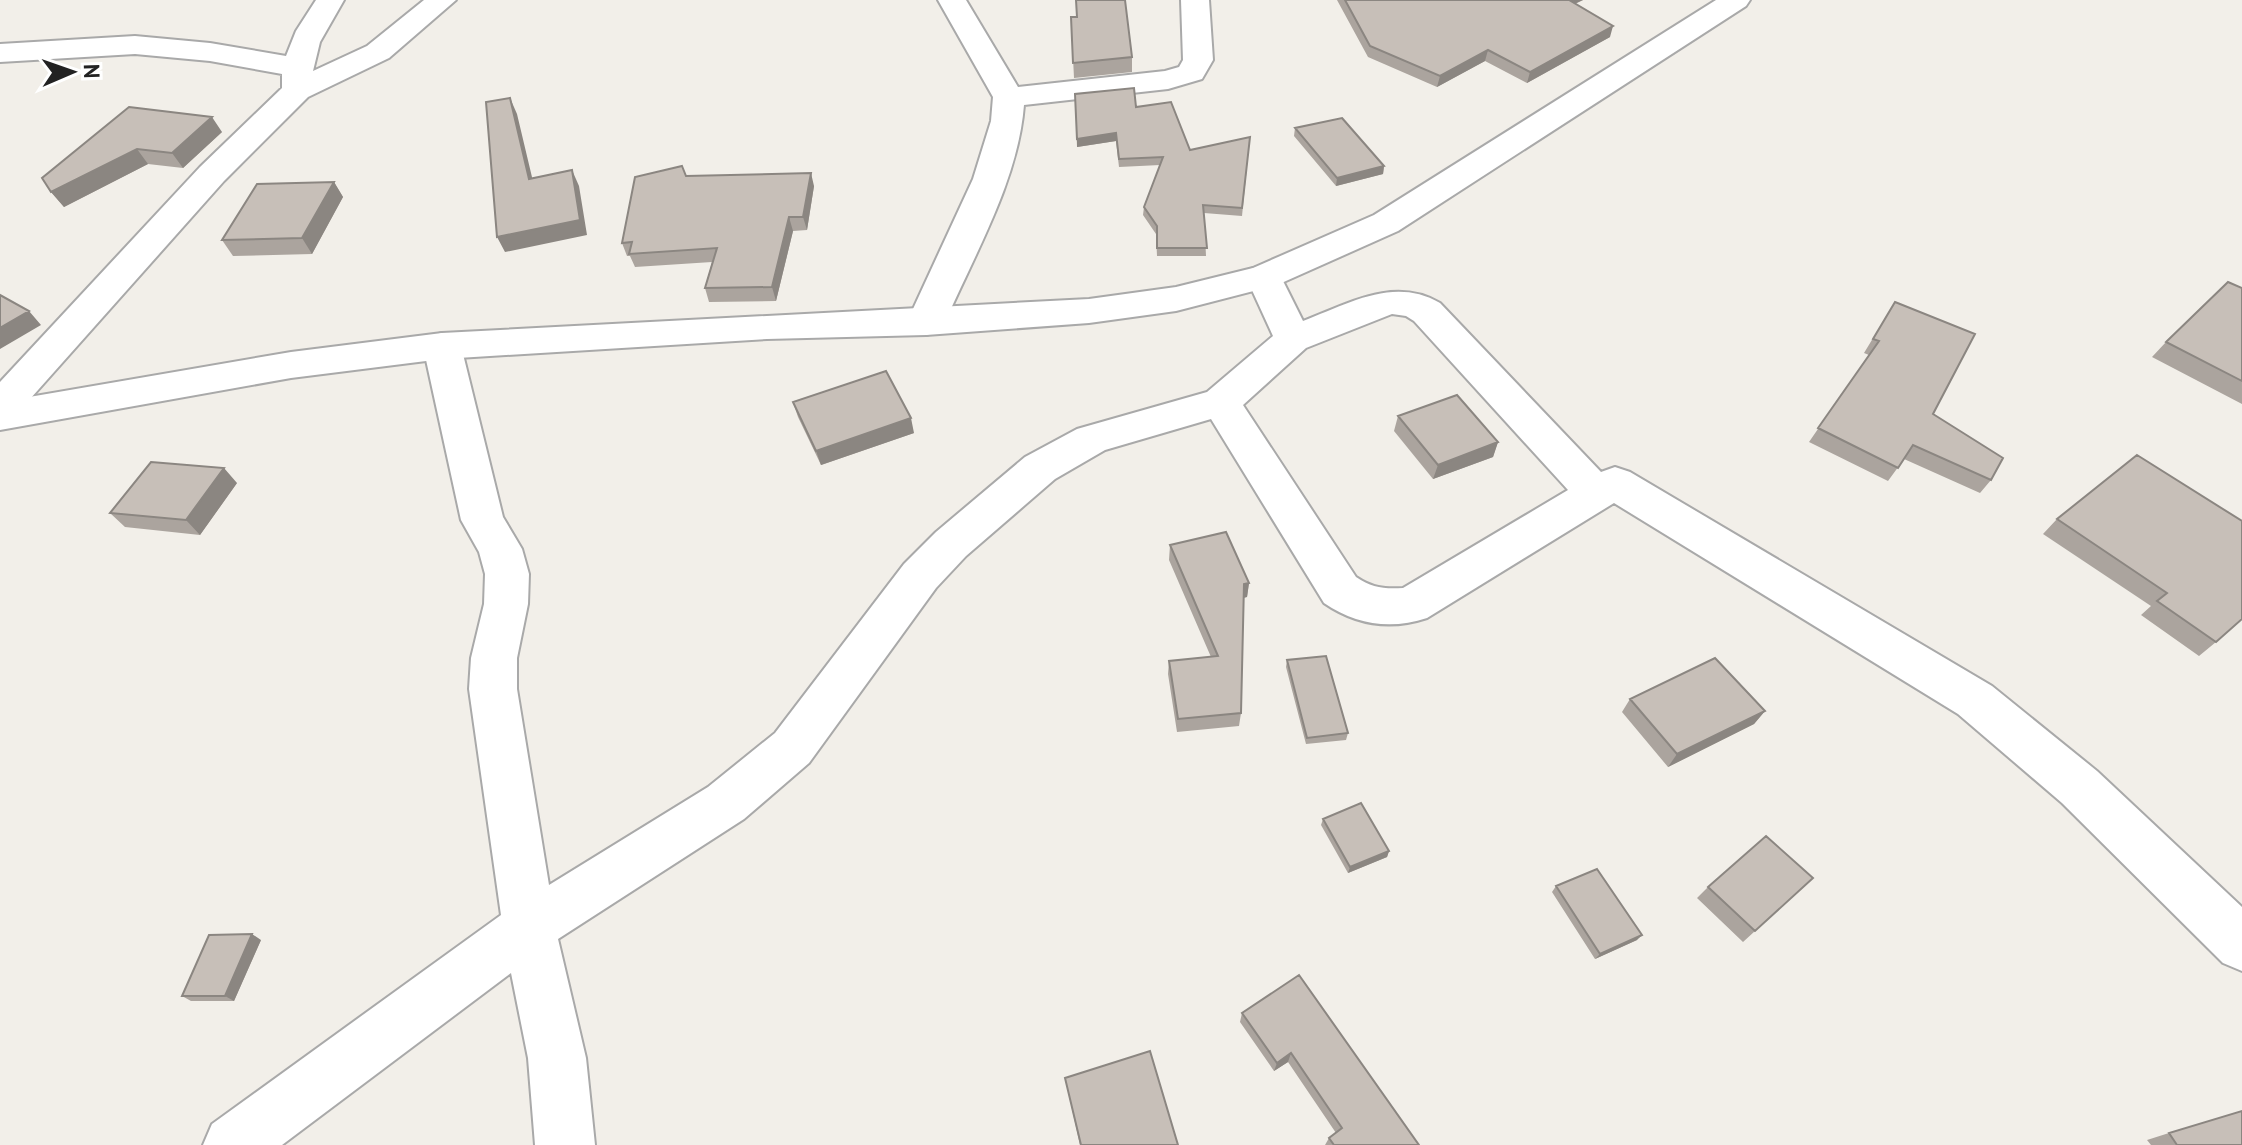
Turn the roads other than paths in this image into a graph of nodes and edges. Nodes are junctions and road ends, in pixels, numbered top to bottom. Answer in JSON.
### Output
{"nodes":[{"id":1,"x":330,"y":0,"type":"edge"},
{"id":2,"x":442,"y":0,"type":"edge"},
{"id":3,"x":952,"y":0,"type":"edge"},
{"id":4,"x":1195,"y":0,"type":"edge"},
{"id":5,"x":1736,"y":0,"type":"edge"},
{"id":6,"x":0,"y":53,"type":"edge"},
{"id":7,"x":297,"y":78,"type":"junction"},
{"id":8,"x":1009,"y":97,"type":"junction"},
{"id":9,"x":1264,"y":277,"type":"junction"},
{"id":10,"x":926,"y":322,"type":"junction"},
{"id":11,"x":1293,"y":339,"type":"junction"},
{"id":12,"x":442,"y":346,"type":"junction"},
{"id":13,"x":1221,"y":402,"type":"junction"},
{"id":14,"x":0,"y":407,"type":"edge"},
{"id":15,"x":0,"y":416,"type":"edge"},
{"id":16,"x":1596,"y":493,"type":"junction"},
{"id":17,"x":529,"y":927,"type":"junction"},
{"id":18,"x":2242,"y":944,"type":"edge"},
{"id":19,"x":233,"y":1145,"type":"edge"},
{"id":20,"x":565,"y":1145,"type":"edge"}],
"edges":[{"from":1,"to":7,"type":"street"},
{"from":2,"to":7,"type":"street"},
{"from":3,"to":8,"type":"street"},
{"from":4,"to":8,"type":"street"},
{"from":5,"to":9,"type":"street"},
{"from":6,"to":7,"type":"street"},
{"from":7,"to":14,"type":"street"},
{"from":8,"to":10,"type":"street"},
{"from":9,"to":10,"type":"street"},
{"from":9,"to":11,"type":"street"},
{"from":10,"to":12,"type":"street"},
{"from":11,"to":13,"type":"street"},
{"from":11,"to":16,"type":"street"},
{"from":12,"to":15,"type":"street"},
{"from":12,"to":17,"type":"street"},
{"from":13,"to":16,"type":"street"},
{"from":13,"to":17,"type":"street"},
{"from":16,"to":18,"type":"street"},
{"from":17,"to":19,"type":"street"},
{"from":17,"to":20,"type":"street"}]}
